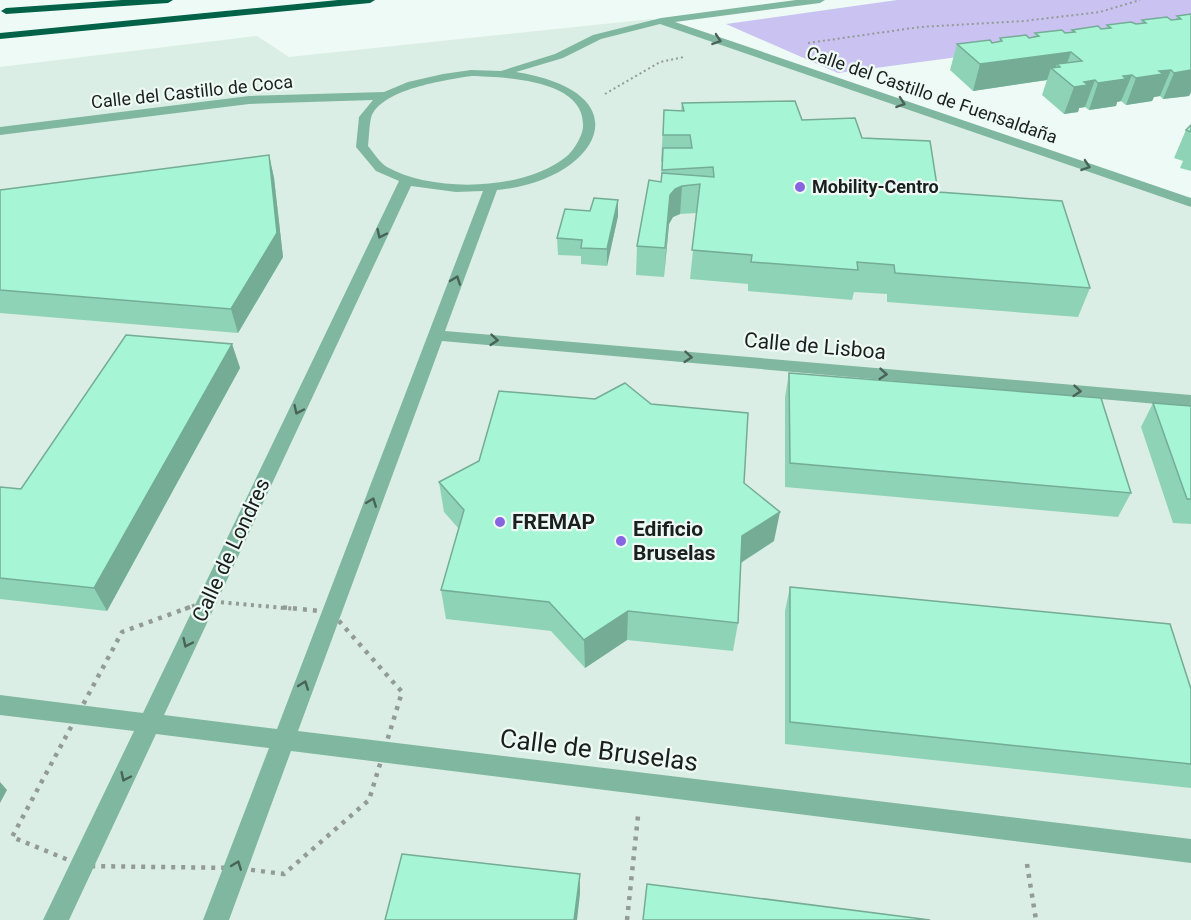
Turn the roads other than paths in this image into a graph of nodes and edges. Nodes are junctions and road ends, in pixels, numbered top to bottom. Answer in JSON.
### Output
{"nodes":[{"id":1,"x":112,"y":0,"type":"edge"},
{"id":2,"x":168,"y":0,"type":"edge"},
{"id":3,"x":370,"y":0,"type":"edge"},
{"id":4,"x":820,"y":0,"type":"edge"},
{"id":5,"x":3,"y":12,"type":"edge"},
{"id":6,"x":236,"y":14,"type":"junction"},
{"id":7,"x":661,"y":21,"type":"junction"},
{"id":8,"x":0,"y":36,"type":"edge"},
{"id":9,"x":0,"y":43,"type":"edge"},
{"id":10,"x":558,"y":71,"type":"junction"},
{"id":11,"x":501,"y":73,"type":"junction"},
{"id":12,"x":387,"y":96,"type":"junction"},
{"id":13,"x":0,"y":131,"type":"edge"},
{"id":14,"x":406,"y":181,"type":"junction"},
{"id":15,"x":491,"y":188,"type":"junction"},
{"id":16,"x":1191,"y":202,"type":"edge"},
{"id":17,"x":436,"y":335,"type":"junction"},
{"id":18,"x":1191,"y":401,"type":"edge"},
{"id":19,"x":0,"y":705,"type":"edge"},
{"id":20,"x":149,"y":724,"type":"junction"},
{"id":21,"x":284,"y":740,"type":"junction"},
{"id":22,"x":1191,"y":851,"type":"edge"},
{"id":23,"x":56,"y":920,"type":"edge"},
{"id":24,"x":216,"y":920,"type":"edge"}],
"edges":[{"from":1,"to":5,"type":"highway"},
{"from":2,"to":5,"type":"highway"},
{"from":3,"to":6,"type":"highway"},
{"from":4,"to":7,"type":"street"},
{"from":6,"to":8,"type":"highway"},
{"from":6,"to":9,"type":"highway"},
{"from":7,"to":10,"type":"street"},
{"from":7,"to":16,"type":"street","name":"Calle del Castillo de Fuensaldaña","one_way":true},
{"from":10,"to":11,"type":"street"},
{"from":10,"to":11,"type":"street"},
{"from":10,"to":15,"type":"street"},
{"from":11,"to":12,"type":"street"},
{"from":12,"to":13,"type":"street","name":"Calle del Castillo de Coca"},
{"from":12,"to":14,"type":"street"},
{"from":14,"to":15,"type":"street"},
{"from":14,"to":20,"type":"street","name":"Calle de Londres","one_way":true},
{"from":17,"to":15,"type":"street","one_way":true},
{"from":17,"to":18,"type":"street","name":"Calle de Lisboa","one_way":true},
{"from":21,"to":17,"type":"street","one_way":true},
{"from":19,"to":20,"type":"street","name":"Calle de Bruselas"},
{"from":20,"to":21,"type":"street","name":"Calle de Bruselas"},
{"from":20,"to":23,"type":"street","name":"Calle de Londres","one_way":true},
{"from":21,"to":22,"type":"street","name":"Calle de Bruselas"},
{"from":24,"to":21,"type":"street","one_way":true}]}
